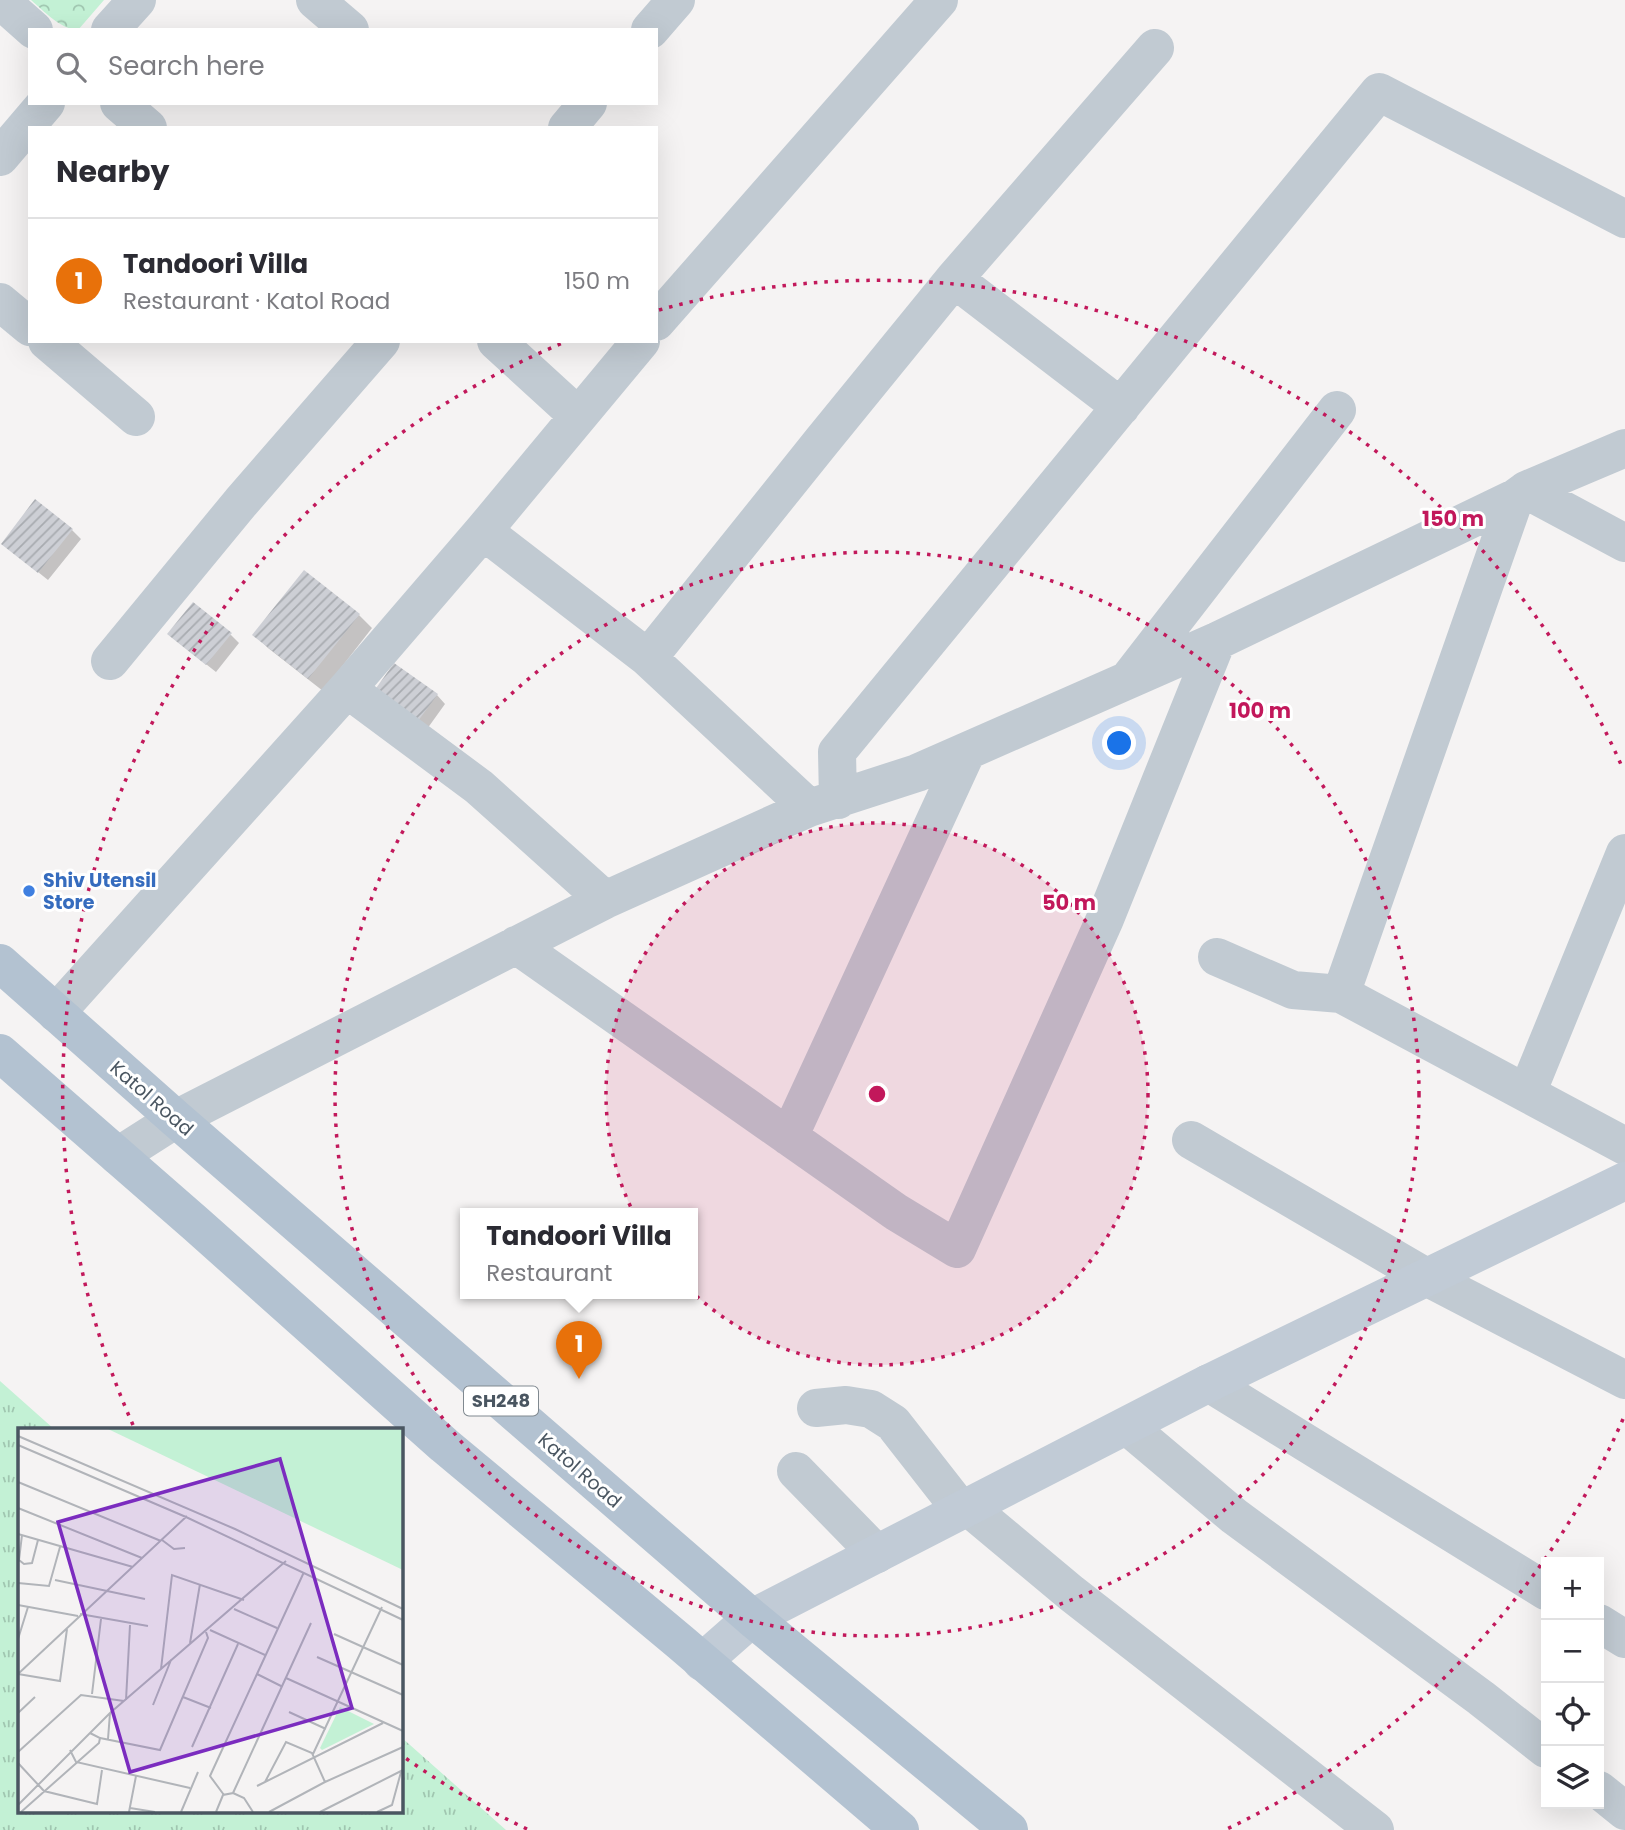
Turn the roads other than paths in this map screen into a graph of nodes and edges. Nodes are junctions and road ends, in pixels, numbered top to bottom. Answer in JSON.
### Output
{"nodes":[{"id":1,"x":0,"y":0,"type":"edge"},
{"id":2,"x":137,"y":0,"type":"edge"},
{"id":3,"x":316,"y":0,"type":"edge"},
{"id":4,"x":676,"y":0,"type":"edge"},
{"id":5,"x":939,"y":0,"type":"edge"},
{"id":6,"x":32,"y":28,"type":"edge"},
{"id":7,"x":112,"y":28,"type":"edge"},
{"id":8,"x":348,"y":28,"type":"edge"},
{"id":9,"x":652,"y":28,"type":"edge"},
{"id":10,"x":1155,"y":48,"type":"dead end"},
{"id":11,"x":44,"y":105,"type":"edge"},
{"id":12,"x":121,"y":105,"type":"edge"},
{"id":13,"x":586,"y":105,"type":"edge"},
{"id":14,"x":146,"y":126,"type":"edge"},
{"id":15,"x":569,"y":126,"type":"edge"},
{"id":16,"x":0,"y":157,"type":"edge"},
{"id":17,"x":1625,"y":219,"type":"edge"},
{"id":18,"x":954,"y":279,"type":"junction"},
{"id":19,"x":0,"y":302,"type":"edge"},
{"id":20,"x":658,"y":320,"type":"edge"},
{"id":21,"x":28,"y":325,"type":"edge"},
{"id":22,"x":49,"y":343,"type":"edge"},
{"id":23,"x":379,"y":343,"type":"edge"},
{"id":24,"x":498,"y":343,"type":"edge"},
{"id":25,"x":638,"y":343,"type":"edge"},
{"id":26,"x":1121,"y":407,"type":"junction"},
{"id":27,"x":1337,"y":410,"type":"dead end"},
{"id":28,"x":578,"y":416,"type":"junction"},
{"id":29,"x":136,"y":417,"type":"dead end"},
{"id":30,"x":1625,"y":448,"type":"edge"},
{"id":31,"x":1521,"y":494,"type":"junction"},
{"id":32,"x":483,"y":531,"type":"junction"},
{"id":33,"x":1625,"y":543,"type":"edge"},
{"id":34,"x":1217,"y":641,"type":"junction"},
{"id":35,"x":648,"y":658,"type":"junction"},
{"id":36,"x":110,"y":661,"type":"dead end"},
{"id":37,"x":1127,"y":680,"type":"junction"},
{"id":38,"x":347,"y":690,"type":"junction"},
{"id":39,"x":967,"y":751,"type":"junction"},
{"id":40,"x":824,"y":804,"type":"junction"},
{"id":41,"x":1625,"y":853,"type":"edge"},
{"id":42,"x":605,"y":900,"type":"junction"},
{"id":43,"x":516,"y":945,"type":"junction"},
{"id":44,"x":1217,"y":957,"type":"dead end"},
{"id":45,"x":0,"y":963,"type":"edge"},
{"id":46,"x":1342,"y":994,"type":"junction"},
{"id":47,"x":56,"y":1013,"type":"junction"},
{"id":48,"x":0,"y":1053,"type":"edge"},
{"id":49,"x":1527,"y":1093,"type":"junction"},
{"id":50,"x":176,"y":1119,"type":"junction"},
{"id":51,"x":789,"y":1137,"type":"junction"},
{"id":52,"x":1191,"y":1140,"type":"dead end"},
{"id":53,"x":1625,"y":1146,"type":"edge"},
{"id":54,"x":118,"y":1156,"type":"junction"},
{"id":55,"x":1625,"y":1181,"type":"edge"},
{"id":56,"x":1426,"y":1277,"type":"junction"},
{"id":57,"x":1625,"y":1380,"type":"edge"},
{"id":58,"x":1209,"y":1383,"type":"junction"},
{"id":59,"x":816,"y":1408,"type":"dead end"},
{"id":60,"x":1127,"y":1426,"type":"junction"},
{"id":61,"x":796,"y":1471,"type":"dead end"},
{"id":62,"x":961,"y":1506,"type":"junction"},
{"id":63,"x":873,"y":1550,"type":"junction"},
{"id":64,"x":1541,"y":1588,"type":"edge"},
{"id":65,"x":752,"y":1618,"type":"junction"},
{"id":66,"x":1604,"y":1626,"type":"edge"},
{"id":67,"x":1625,"y":1639,"type":"edge"},
{"id":68,"x":702,"y":1662,"type":"junction"},
{"id":69,"x":1542,"y":1746,"type":"edge"},
{"id":70,"x":1604,"y":1794,"type":"edge"},
{"id":71,"x":1625,"y":1811,"type":"edge"},
{"id":72,"x":900,"y":1830,"type":"edge"},
{"id":73,"x":1009,"y":1830,"type":"edge"},
{"id":74,"x":1375,"y":1830,"type":"edge"}],
"edges":[{"from":1,"to":6,"type":"street"},
{"from":2,"to":7,"type":"street"},
{"from":3,"to":8,"type":"street"},
{"from":4,"to":9,"type":"street"},
{"from":5,"to":20,"type":"street"},
{"from":10,"to":18,"type":"street"},
{"from":11,"to":16,"type":"street"},
{"from":12,"to":14,"type":"street"},
{"from":13,"to":15,"type":"street"},
{"from":17,"to":26,"type":"street"},
{"from":18,"to":26,"type":"street"},
{"from":18,"to":35,"type":"street"},
{"from":19,"to":21,"type":"street"},
{"from":22,"to":29,"type":"street"},
{"from":23,"to":36,"type":"street"},
{"from":24,"to":28,"type":"street"},
{"from":25,"to":28,"type":"street"},
{"from":26,"to":40,"type":"street"},
{"from":27,"to":37,"type":"street"},
{"from":28,"to":32,"type":"street"},
{"from":30,"to":31,"type":"street"},
{"from":31,"to":33,"type":"street"},
{"from":31,"to":34,"type":"street"},
{"from":31,"to":46,"type":"street"},
{"from":32,"to":35,"type":"street"},
{"from":32,"to":38,"type":"street"},
{"from":34,"to":37,"type":"street"},
{"from":34,"to":51,"type":"street"},
{"from":35,"to":40,"type":"street"},
{"from":37,"to":39,"type":"street"},
{"from":38,"to":42,"type":"street"},
{"from":38,"to":47,"type":"street"},
{"from":39,"to":40,"type":"street"},
{"from":39,"to":51,"type":"street"},
{"from":40,"to":42,"type":"street"},
{"from":41,"to":49,"type":"street"},
{"from":42,"to":43,"type":"street"},
{"from":43,"to":50,"type":"street"},
{"from":43,"to":51,"type":"street"},
{"from":44,"to":46,"type":"street"},
{"from":45,"to":47,"type":"main road","name":"Katol Road","number":"SH248"},
{"from":46,"to":49,"type":"street"},
{"from":47,"to":50,"type":"main road","name":"Katol Road","number":"SH248"},
{"from":48,"to":54,"type":"main road"},
{"from":49,"to":53,"type":"street"},
{"from":50,"to":54,"type":"street"},
{"from":50,"to":65,"type":"main road","name":"Katol Road","number":"SH248"},
{"from":52,"to":56,"type":"street"},
{"from":54,"to":68,"type":"main road"},
{"from":55,"to":56,"type":"street"},
{"from":56,"to":57,"type":"street"},
{"from":56,"to":58,"type":"street"},
{"from":58,"to":60,"type":"street"},
{"from":58,"to":64,"type":"street"},
{"from":59,"to":62,"type":"street"},
{"from":60,"to":62,"type":"street"},
{"from":60,"to":69,"type":"street"},
{"from":61,"to":63,"type":"street"},
{"from":62,"to":63,"type":"street"},
{"from":62,"to":74,"type":"street"},
{"from":63,"to":65,"type":"street"},
{"from":65,"to":68,"type":"street"},
{"from":65,"to":73,"type":"main road","name":"Katol Road","number":"SH248"},
{"from":66,"to":67,"type":"street"},
{"from":68,"to":72,"type":"main road"},
{"from":70,"to":71,"type":"street"}]}
